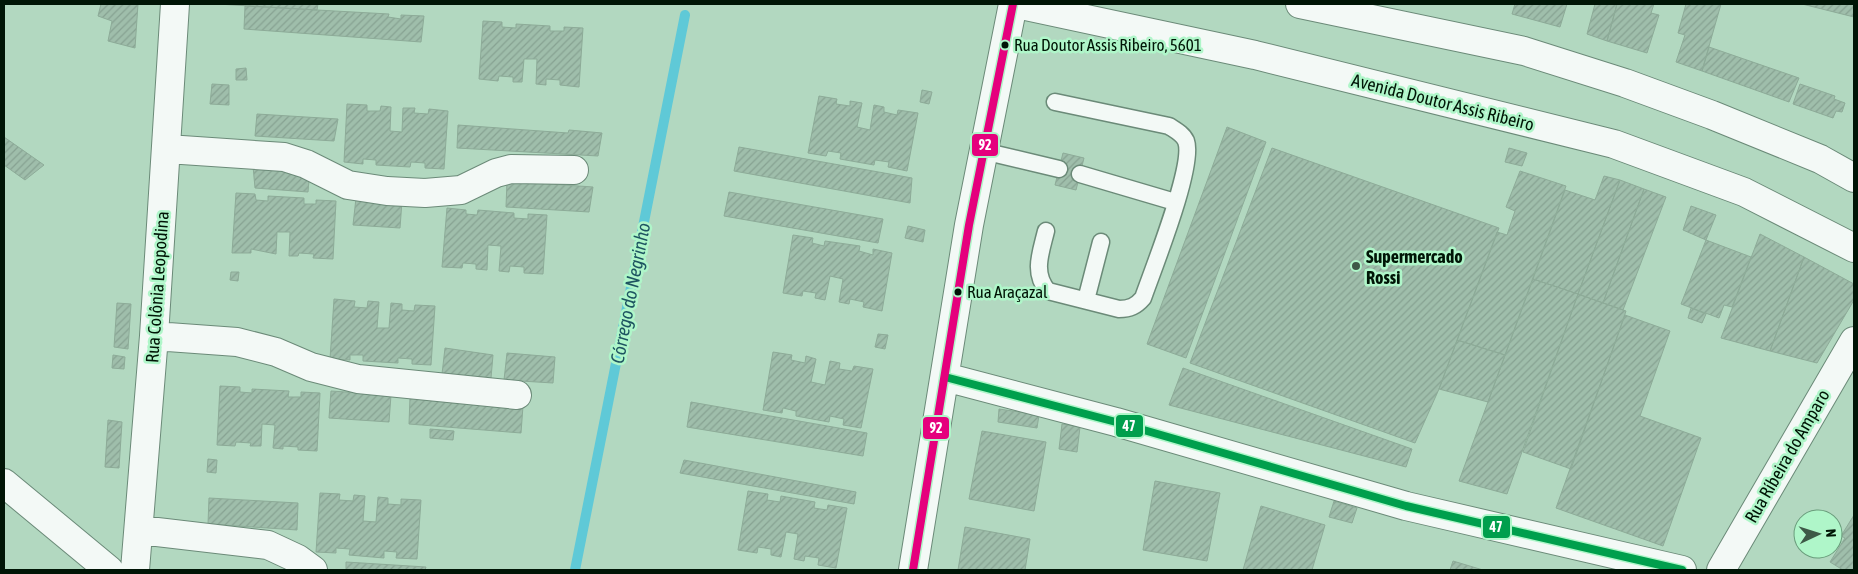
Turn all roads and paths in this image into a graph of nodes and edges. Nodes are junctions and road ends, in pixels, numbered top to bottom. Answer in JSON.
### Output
{"nodes":[{"id":1,"x":176,"y":4,"type":"edge"},
{"id":2,"x":1014,"y":4,"type":"edge"},
{"id":3,"x":1300,"y":4,"type":"edge"},
{"id":4,"x":1055,"y":102,"type":"dead end"},
{"id":5,"x":167,"y":149,"type":"junction"},
{"id":6,"x":983,"y":151,"type":"junction"},
{"id":7,"x":1059,"y":169,"type":"dead end"},
{"id":8,"x":574,"y":170,"type":"dead end"},
{"id":9,"x":1080,"y":174,"type":"dead end"},
{"id":10,"x":1854,"y":178,"type":"edge"},
{"id":11,"x":1175,"y":202,"type":"junction"},
{"id":12,"x":1046,"y":231,"type":"dead end"},
{"id":13,"x":1101,"y":242,"type":"dead end"},
{"id":14,"x":1854,"y":248,"type":"edge"},
{"id":15,"x":1086,"y":300,"type":"junction"},
{"id":16,"x":154,"y":336,"type":"junction"},
{"id":17,"x":1854,"y":341,"type":"edge"},
{"id":18,"x":946,"y":376,"type":"junction"},
{"id":19,"x":517,"y":395,"type":"dead end"},
{"id":20,"x":4,"y":483,"type":"edge"},
{"id":21,"x":140,"y":530,"type":"junction"},
{"id":22,"x":109,"y":570,"type":"edge"},
{"id":23,"x":135,"y":570,"type":"edge"},
{"id":24,"x":313,"y":570,"type":"edge"},
{"id":25,"x":913,"y":570,"type":"edge"},
{"id":26,"x":1682,"y":570,"type":"edge"},
{"id":27,"x":1721,"y":570,"type":"edge"}],
"edges":[{"from":1,"to":5,"type":"street","name":"Rua Colônia Leopodina"},
{"from":2,"to":6,"type":"street"},
{"from":2,"to":14,"type":"street","name":"Avenida Doutor Assis Ribeiro"},
{"from":3,"to":10,"type":"street"},
{"from":4,"to":11,"type":"lane"},
{"from":5,"to":8,"type":"street"},
{"from":5,"to":16,"type":"street","name":"Rua Colônia Leopodina"},
{"from":6,"to":7,"type":"lane"},
{"from":6,"to":18,"type":"street"},
{"from":9,"to":11,"type":"lane"},
{"from":11,"to":15,"type":"lane"},
{"from":12,"to":15,"type":"lane"},
{"from":13,"to":15,"type":"lane"},
{"from":16,"to":19,"type":"street"},
{"from":16,"to":21,"type":"street","name":"Rua Colônia Leopodina"},
{"from":17,"to":27,"type":"street","name":"Rua Ríbeira do Amparo"},
{"from":18,"to":25,"type":"street"},
{"from":18,"to":26,"type":"street"},
{"from":20,"to":22,"type":"street"},
{"from":21,"to":23,"type":"street","name":"Rua Colônia Leopodina"},
{"from":21,"to":24,"type":"street"}]}
